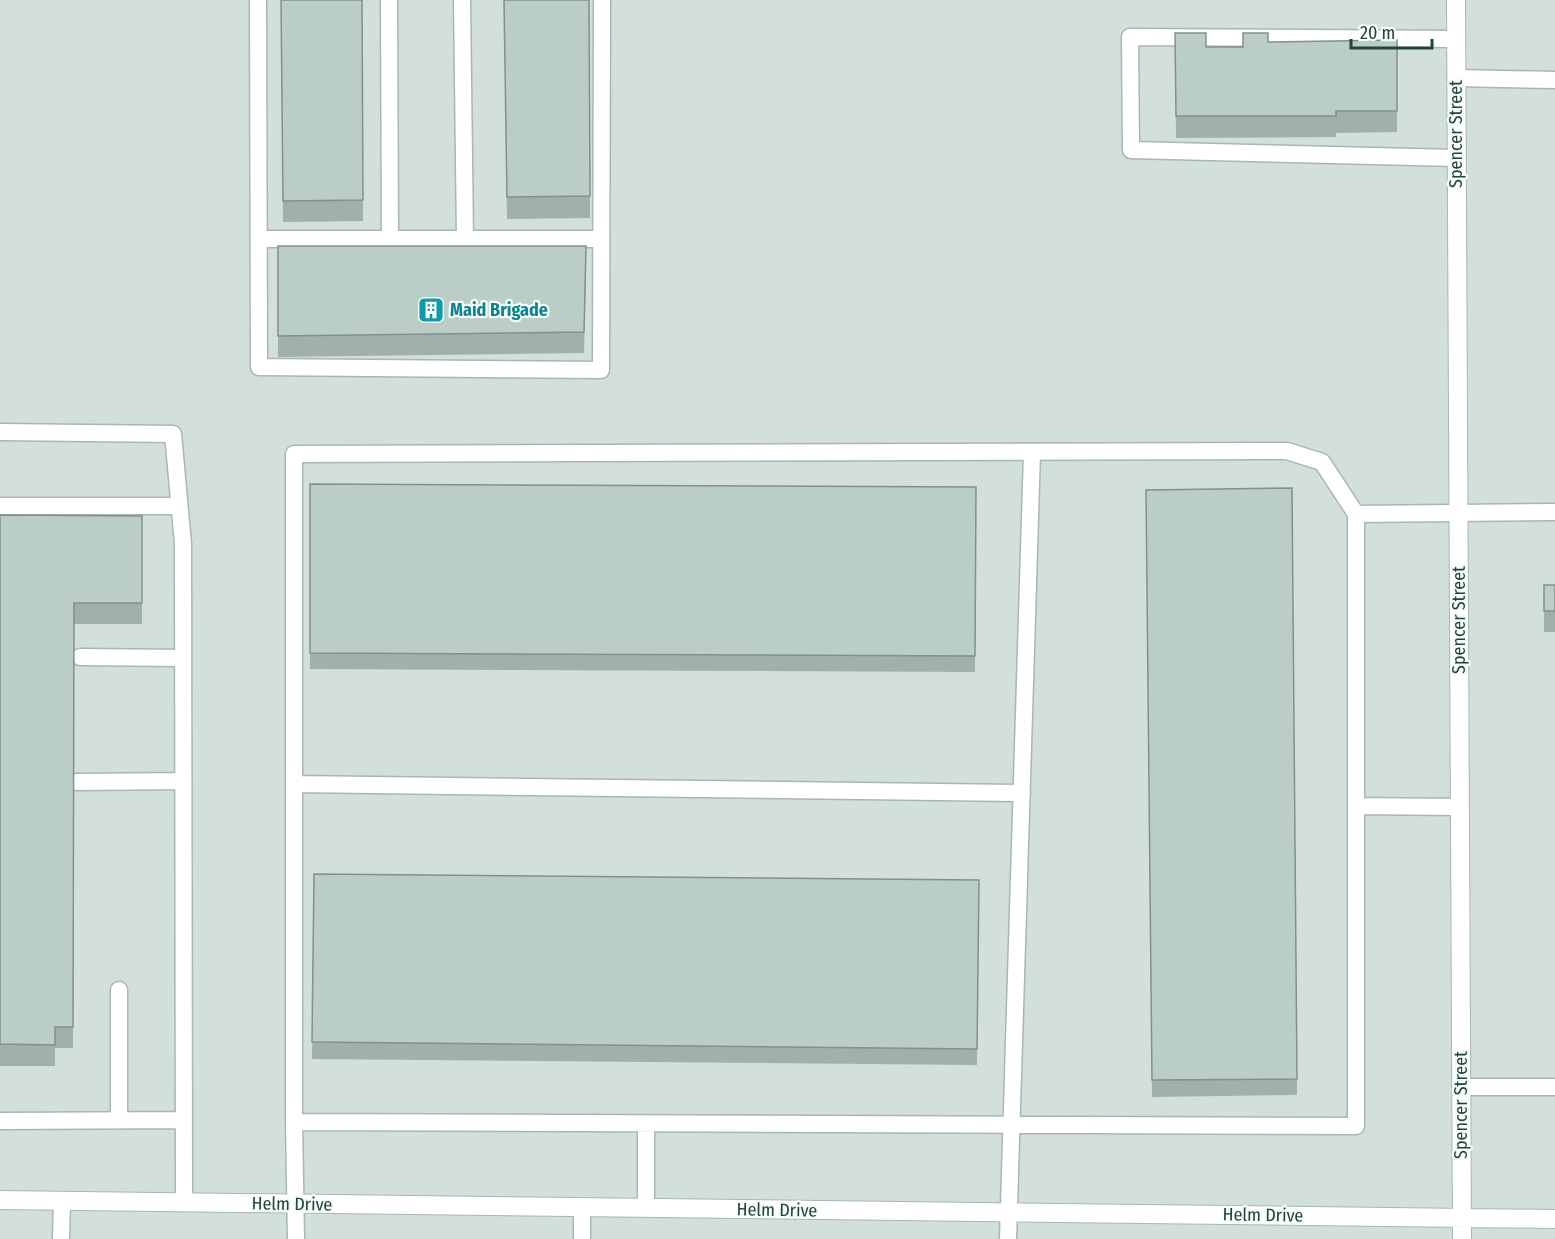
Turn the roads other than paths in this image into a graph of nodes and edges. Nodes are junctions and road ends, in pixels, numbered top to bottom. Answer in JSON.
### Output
{"nodes":[{"id":1,"x":258,"y":0,"type":"edge"},
{"id":2,"x":389,"y":0,"type":"edge"},
{"id":3,"x":462,"y":0,"type":"edge"},
{"id":4,"x":602,"y":0,"type":"edge"},
{"id":5,"x":1456,"y":0,"type":"edge"},
{"id":6,"x":1456,"y":39,"type":"junction"},
{"id":7,"x":1456,"y":78,"type":"junction"},
{"id":8,"x":1555,"y":80,"type":"edge"},
{"id":9,"x":1456,"y":158,"type":"junction"},
{"id":10,"x":259,"y":239,"type":"junction"},
{"id":11,"x":390,"y":239,"type":"junction"},
{"id":12,"x":465,"y":239,"type":"junction"},
{"id":13,"x":601,"y":240,"type":"junction"},
{"id":14,"x":0,"y":432,"type":"edge"},
{"id":15,"x":1032,"y":452,"type":"junction"},
{"id":16,"x":0,"y":506,"type":"edge"},
{"id":17,"x":179,"y":506,"type":"junction"},
{"id":18,"x":1555,"y":512,"type":"edge"},
{"id":19,"x":1356,"y":514,"type":"junction"},
{"id":20,"x":1458,"y":514,"type":"junction"},
{"id":21,"x":80,"y":657,"type":"dead end"},
{"id":22,"x":183,"y":658,"type":"junction"},
{"id":23,"x":183,"y":781,"type":"junction"},
{"id":24,"x":78,"y":782,"type":"dead end"},
{"id":25,"x":294,"y":784,"type":"junction"},
{"id":26,"x":1022,"y":793,"type":"junction"},
{"id":27,"x":1356,"y":806,"type":"junction"},
{"id":28,"x":1460,"y":807,"type":"junction"},
{"id":29,"x":119,"y":990,"type":"dead end"},
{"id":30,"x":1461,"y":1087,"type":"junction"},
{"id":31,"x":1555,"y":1087,"type":"edge"},
{"id":32,"x":119,"y":1120,"type":"junction"},
{"id":33,"x":183,"y":1120,"type":"junction"},
{"id":34,"x":0,"y":1121,"type":"edge"},
{"id":35,"x":294,"y":1122,"type":"junction"},
{"id":36,"x":646,"y":1124,"type":"junction"},
{"id":37,"x":1012,"y":1125,"type":"junction"},
{"id":38,"x":0,"y":1200,"type":"edge"},
{"id":39,"x":62,"y":1201,"type":"junction"},
{"id":40,"x":184,"y":1202,"type":"junction"},
{"id":41,"x":295,"y":1204,"type":"junction"},
{"id":42,"x":582,"y":1207,"type":"junction"},
{"id":43,"x":646,"y":1208,"type":"junction"},
{"id":44,"x":1009,"y":1212,"type":"junction"},
{"id":45,"x":1462,"y":1218,"type":"junction"},
{"id":46,"x":1555,"y":1219,"type":"edge"},
{"id":47,"x":61,"y":1239,"type":"edge"},
{"id":48,"x":296,"y":1239,"type":"edge"},
{"id":49,"x":582,"y":1239,"type":"edge"},
{"id":50,"x":1008,"y":1239,"type":"edge"},
{"id":51,"x":1462,"y":1239,"type":"edge"}],
"edges":[{"from":1,"to":10,"type":"lane"},
{"from":2,"to":11,"type":"lane"},
{"from":3,"to":12,"type":"lane"},
{"from":4,"to":13,"type":"lane"},
{"from":5,"to":6,"type":"street","name":"Spencer Street"},
{"from":6,"to":7,"type":"street","name":"Spencer Street"},
{"from":6,"to":9,"type":"lane"},
{"from":7,"to":8,"type":"lane"},
{"from":7,"to":9,"type":"street","name":"Spencer Street"},
{"from":9,"to":20,"type":"street","name":"Spencer Street"},
{"from":10,"to":11,"type":"lane"},
{"from":10,"to":13,"type":"lane"},
{"from":11,"to":12,"type":"lane"},
{"from":12,"to":13,"type":"lane"},
{"from":14,"to":17,"type":"lane"},
{"from":15,"to":19,"type":"lane"},
{"from":15,"to":25,"type":"lane"},
{"from":15,"to":26,"type":"lane"},
{"from":16,"to":17,"type":"lane"},
{"from":17,"to":22,"type":"lane"},
{"from":18,"to":20,"type":"lane"},
{"from":19,"to":20,"type":"lane"},
{"from":19,"to":27,"type":"lane"},
{"from":20,"to":28,"type":"street","name":"Spencer Street"},
{"from":21,"to":22,"type":"lane"},
{"from":22,"to":23,"type":"lane"},
{"from":23,"to":24,"type":"lane"},
{"from":23,"to":33,"type":"lane"},
{"from":25,"to":26,"type":"lane"},
{"from":25,"to":35,"type":"lane"},
{"from":26,"to":37,"type":"lane"},
{"from":27,"to":28,"type":"lane"},
{"from":27,"to":37,"type":"lane"},
{"from":28,"to":30,"type":"street","name":"Spencer Street"},
{"from":29,"to":32,"type":"lane"},
{"from":30,"to":31,"type":"lane"},
{"from":30,"to":45,"type":"street","name":"Spencer Street"},
{"from":32,"to":33,"type":"lane"},
{"from":32,"to":34,"type":"lane"},
{"from":33,"to":40,"type":"lane"},
{"from":35,"to":36,"type":"lane"},
{"from":35,"to":41,"type":"lane"},
{"from":36,"to":37,"type":"lane"},
{"from":36,"to":43,"type":"lane"},
{"from":37,"to":44,"type":"lane"},
{"from":38,"to":39,"type":"street","name":"Helm Drive"},
{"from":39,"to":40,"type":"street","name":"Helm Drive"},
{"from":39,"to":47,"type":"lane"},
{"from":40,"to":41,"type":"street","name":"Helm Drive"},
{"from":41,"to":42,"type":"street","name":"Helm Drive"},
{"from":41,"to":48,"type":"lane"},
{"from":42,"to":43,"type":"street","name":"Helm Drive"},
{"from":42,"to":49,"type":"lane"},
{"from":43,"to":44,"type":"street","name":"Helm Drive"},
{"from":44,"to":45,"type":"street","name":"Helm Drive"},
{"from":44,"to":50,"type":"lane"},
{"from":45,"to":46,"type":"street","name":"Helm Drive"},
{"from":45,"to":51,"type":"street","name":"Spencer Street"}]}
